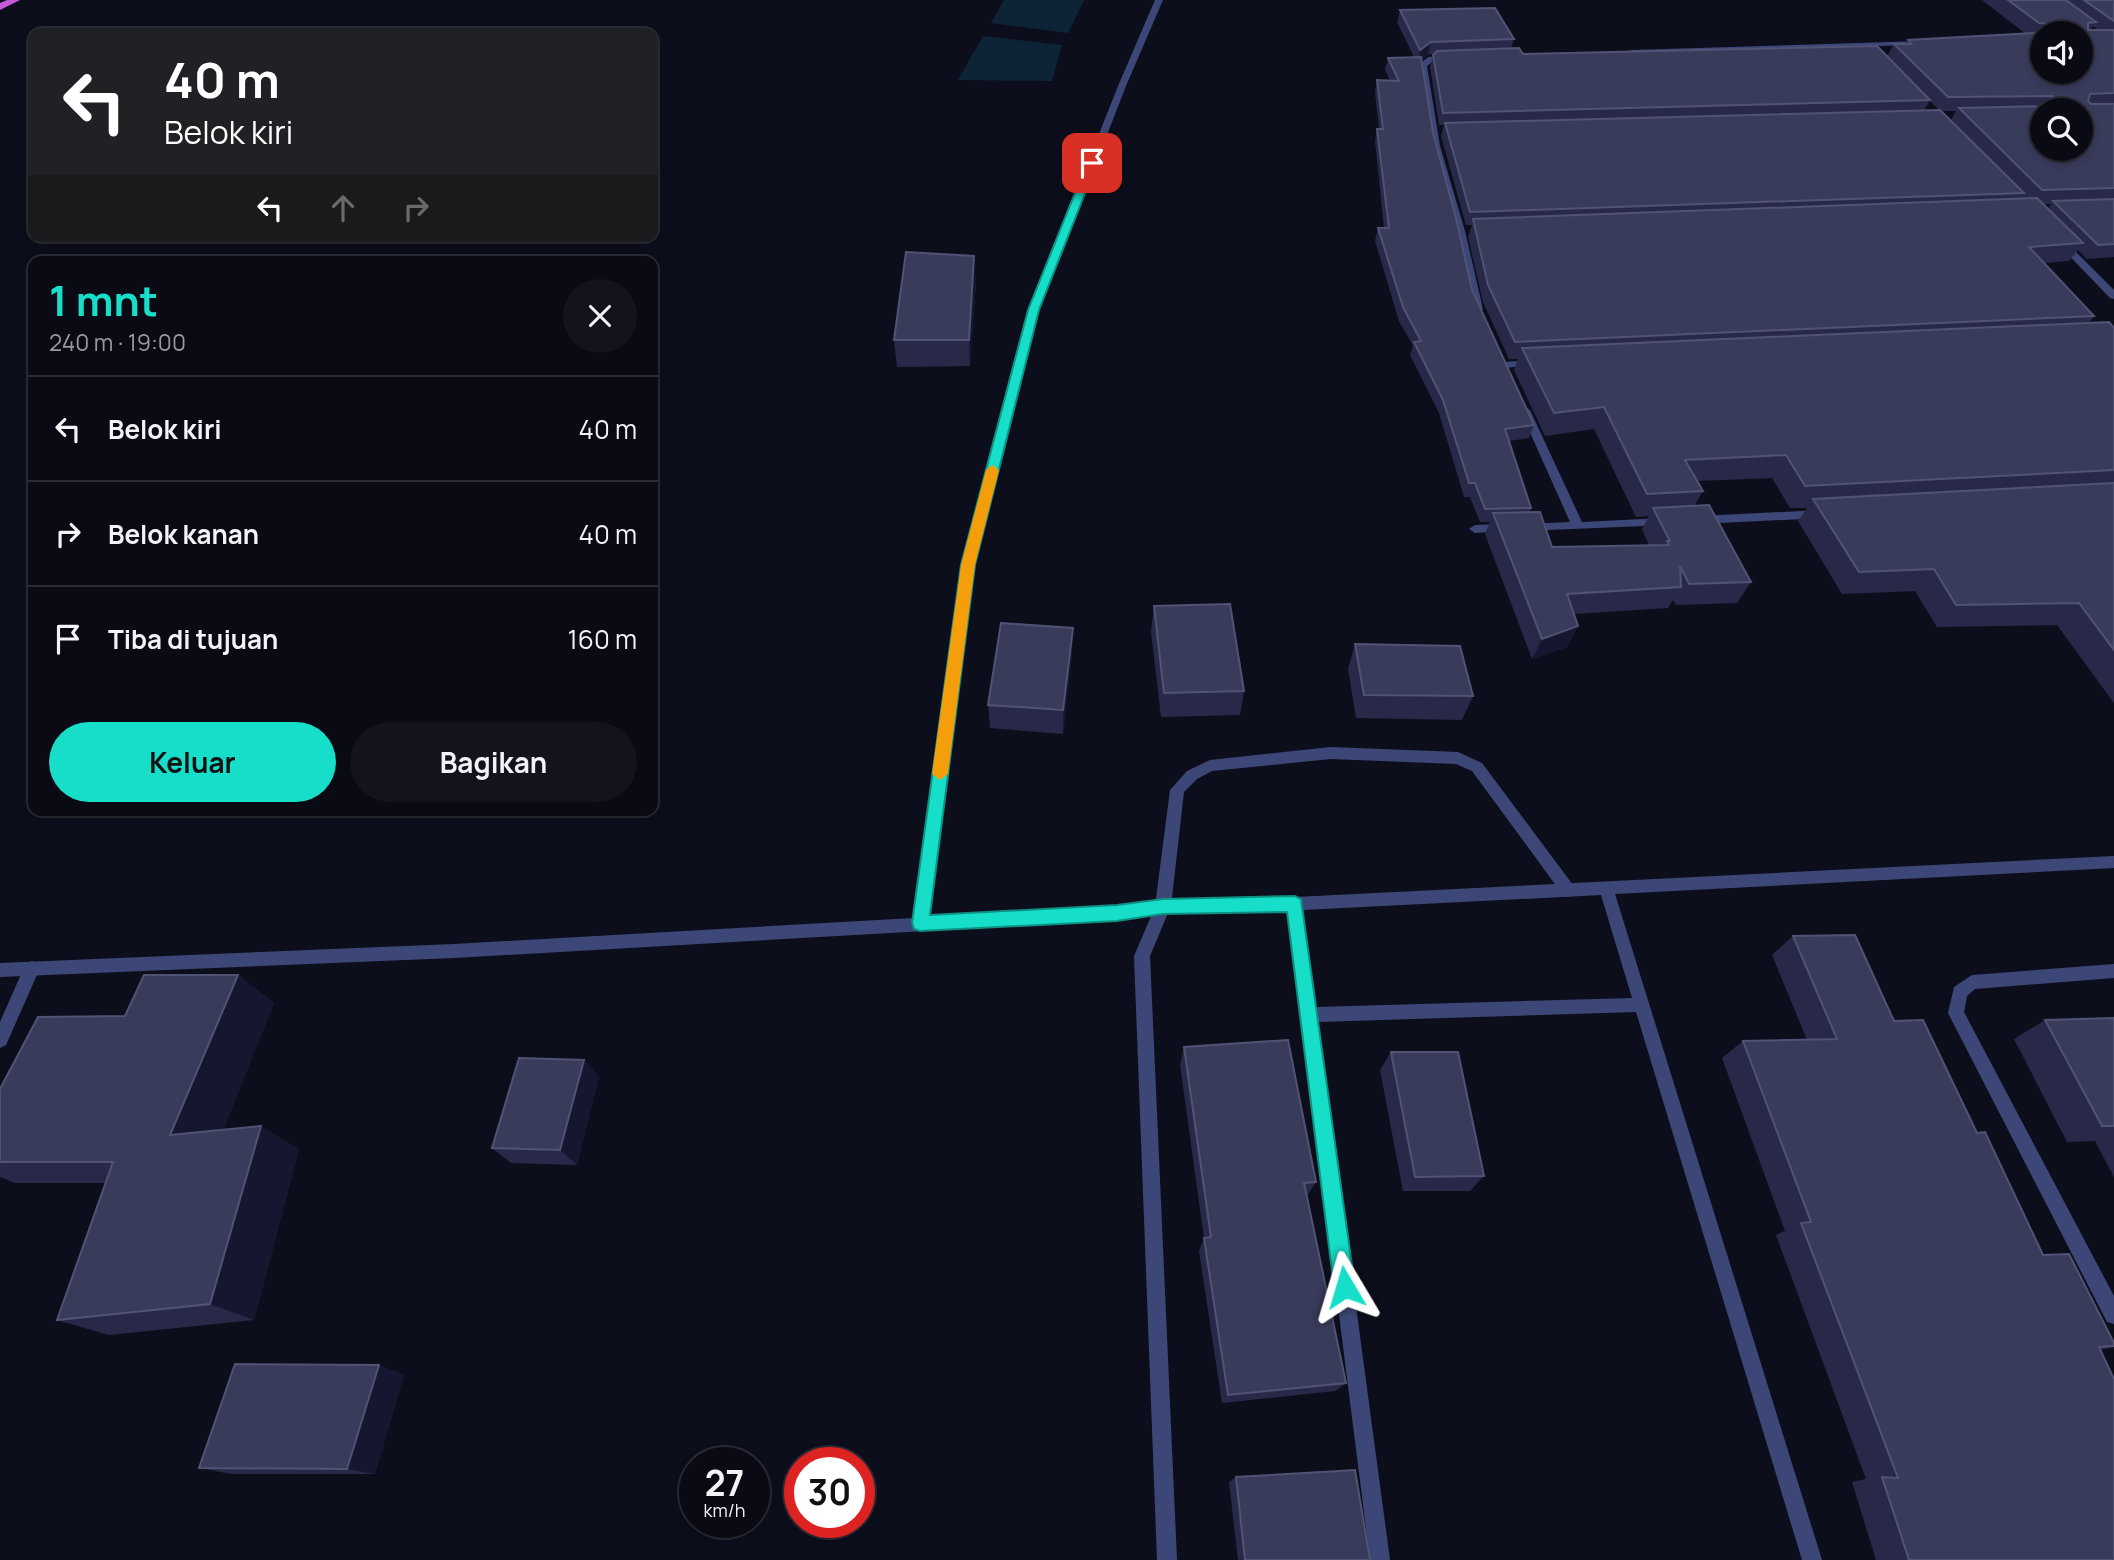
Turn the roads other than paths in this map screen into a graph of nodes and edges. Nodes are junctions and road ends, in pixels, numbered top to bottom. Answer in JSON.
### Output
{"nodes":[{"id":1,"x":15,"y":0,"type":"edge"},
{"id":2,"x":1159,"y":0,"type":"edge"},
{"id":3,"x":0,"y":6,"type":"edge"},
{"id":4,"x":1933,"y":43,"type":"edge"},
{"id":5,"x":1864,"y":44,"type":"junction"},
{"id":6,"x":1627,"y":52,"type":"edge"},
{"id":7,"x":1460,"y":57,"type":"edge"},
{"id":8,"x":1892,"y":72,"type":"edge"},
{"id":9,"x":1448,"y":130,"type":"edge"},
{"id":10,"x":1434,"y":131,"type":"junction"},
{"id":11,"x":1474,"y":230,"type":"edge"},
{"id":12,"x":1461,"y":231,"type":"junction"},
{"id":13,"x":2057,"y":239,"type":"edge"},
{"id":14,"x":2114,"y":296,"type":"edge"},
{"id":15,"x":1481,"y":315,"type":"edge"},
{"id":16,"x":1498,"y":352,"type":"edge"},
{"id":17,"x":1545,"y":363,"type":"edge"},
{"id":18,"x":1504,"y":365,"type":"junction"},
{"id":19,"x":1510,"y":377,"type":"edge"},
{"id":20,"x":1521,"y":402,"type":"edge"},
{"id":21,"x":1839,"y":513,"type":"edge"},
{"id":22,"x":1674,"y":521,"type":"edge"},
{"id":23,"x":1688,"y":521,"type":"edge"},
{"id":24,"x":1578,"y":526,"type":"junction"},
{"id":25,"x":1475,"y":529,"type":"dead end"},
{"id":26,"x":2114,"y":862,"type":"edge"},
{"id":27,"x":1606,"y":888,"type":"junction"},
{"id":28,"x":1568,"y":890,"type":"junction"},
{"id":29,"x":1295,"y":904,"type":"junction"},
{"id":30,"x":1163,"y":906,"type":"junction"},
{"id":31,"x":920,"y":923,"type":"junction"},
{"id":32,"x":32,"y":968,"type":"junction"},
{"id":33,"x":0,"y":970,"type":"edge"},
{"id":34,"x":2114,"y":971,"type":"edge"},
{"id":35,"x":1640,"y":1005,"type":"junction"},
{"id":36,"x":1309,"y":1015,"type":"junction"},
{"id":37,"x":0,"y":1040,"type":"edge"},
{"id":38,"x":2114,"y":1315,"type":"edge"},
{"id":39,"x":1167,"y":1560,"type":"edge"},
{"id":40,"x":1380,"y":1560,"type":"edge"},
{"id":41,"x":1812,"y":1560,"type":"edge"}],
"edges":[{"from":1,"to":3,"type":"highway"},
{"from":2,"to":31,"type":"street"},
{"from":4,"to":5,"type":"street"},
{"from":5,"to":6,"type":"street"},
{"from":5,"to":8,"type":"street"},
{"from":7,"to":10,"type":"street"},
{"from":9,"to":10,"type":"street"},
{"from":10,"to":12,"type":"street"},
{"from":11,"to":12,"type":"street"},
{"from":12,"to":15,"type":"street"},
{"from":13,"to":14,"type":"street"},
{"from":16,"to":18,"type":"street"},
{"from":17,"to":18,"type":"street"},
{"from":18,"to":19,"type":"street"},
{"from":20,"to":24,"type":"street"},
{"from":21,"to":23,"type":"street"},
{"from":22,"to":24,"type":"street"},
{"from":24,"to":25,"type":"street"},
{"from":26,"to":27,"type":"street"},
{"from":27,"to":28,"type":"street"},
{"from":27,"to":35,"type":"street"},
{"from":28,"to":29,"type":"street"},
{"from":28,"to":30,"type":"street"},
{"from":29,"to":30,"type":"street"},
{"from":29,"to":36,"type":"street"},
{"from":30,"to":31,"type":"street"},
{"from":30,"to":39,"type":"street"},
{"from":31,"to":32,"type":"street"},
{"from":32,"to":33,"type":"street"},
{"from":32,"to":37,"type":"street"},
{"from":34,"to":38,"type":"street"},
{"from":35,"to":36,"type":"street"},
{"from":35,"to":41,"type":"street"},
{"from":36,"to":40,"type":"street"}]}
